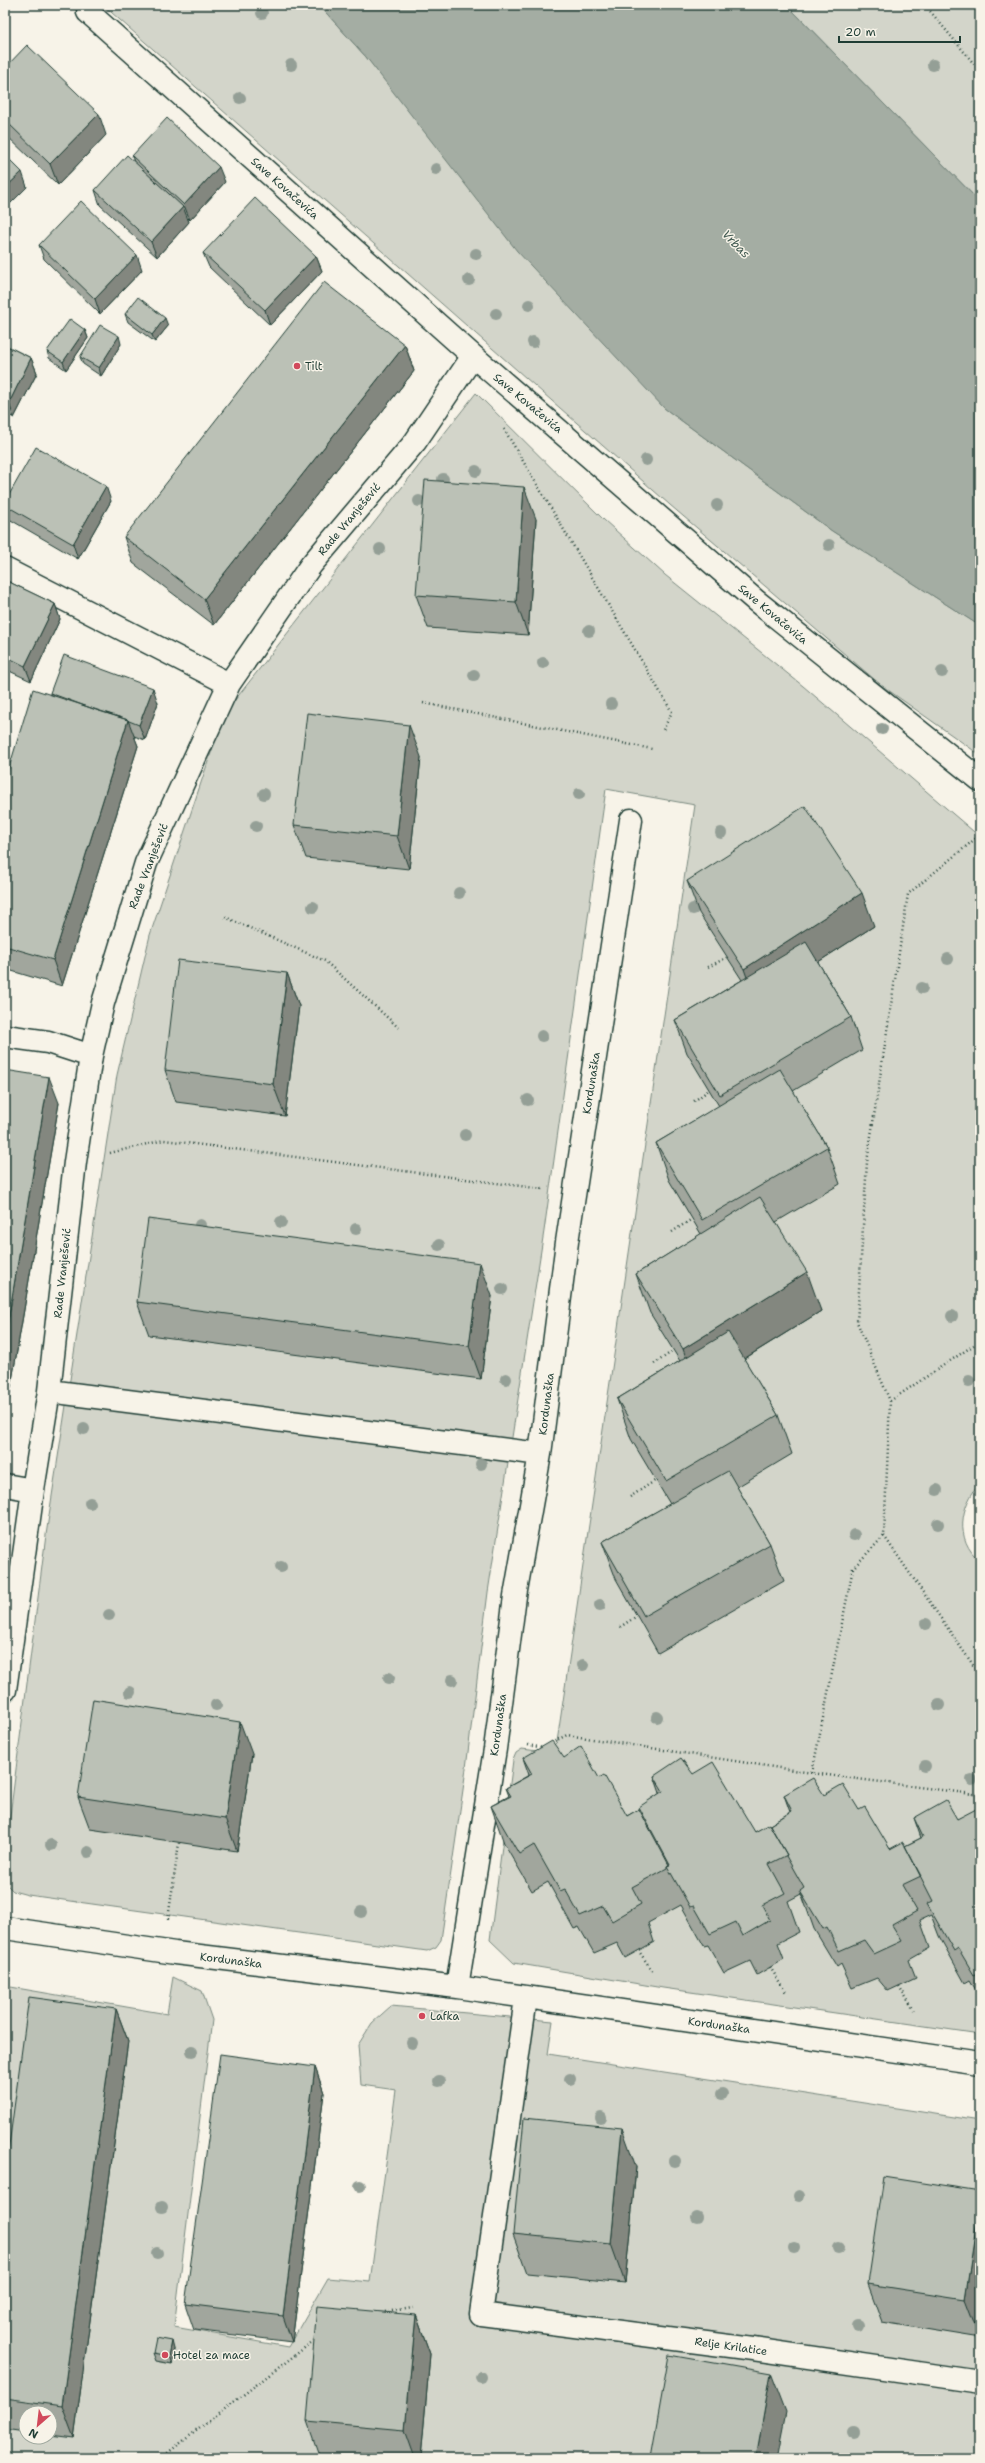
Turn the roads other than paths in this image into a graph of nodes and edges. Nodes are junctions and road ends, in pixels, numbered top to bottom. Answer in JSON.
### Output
{"nodes":[{"id":1,"x":88,"y":12,"type":"dead end"},
{"id":2,"x":473,"y":356,"type":"junction"},
{"id":3,"x":5,"y":570,"type":"edge"},
{"id":4,"x":229,"y":684,"type":"junction"},
{"id":5,"x":980,"y":780,"type":"edge"},
{"id":6,"x":631,"y":820,"type":"dead end"},
{"id":7,"x":5,"y":1036,"type":"edge"},
{"id":8,"x":91,"y":1056,"type":"junction"},
{"id":9,"x":49,"y":1391,"type":"junction"},
{"id":10,"x":540,"y":1454,"type":"junction"},
{"id":11,"x":5,"y":1485,"type":"edge"},
{"id":12,"x":33,"y":1490,"type":"junction"},
{"id":13,"x":5,"y":1690,"type":"edge"},
{"id":14,"x":5,"y":1928,"type":"edge"},
{"id":15,"x":458,"y":1988,"type":"junction"},
{"id":16,"x":526,"y":1998,"type":"junction"},
{"id":17,"x":980,"y":2063,"type":"edge"},
{"id":18,"x":980,"y":2382,"type":"edge"}],
"edges":[{"from":1,"to":2,"type":"street","name":"Save Kovačevića"},
{"from":2,"to":4,"type":"street","name":"Rade Vranješević"},
{"from":2,"to":5,"type":"street","name":"Save Kovačevića"},
{"from":3,"to":4,"type":"street"},
{"from":4,"to":8,"type":"street","name":"Rade Vranješević"},
{"from":6,"to":10,"type":"street","name":"Kordunaška"},
{"from":7,"to":8,"type":"street"},
{"from":8,"to":9,"type":"street","name":"Rade Vranješević"},
{"from":9,"to":10,"type":"street"},
{"from":9,"to":12,"type":"street","name":"Rade Vranješević"},
{"from":10,"to":15,"type":"street","name":"Kordunaška"},
{"from":11,"to":12,"type":"street"},
{"from":12,"to":13,"type":"street","name":"Rade Vranješević"},
{"from":14,"to":15,"type":"street","name":"Kordunaška"},
{"from":15,"to":16,"type":"street","name":"Kordunaška"},
{"from":16,"to":17,"type":"street","name":"Kordunaška"},
{"from":16,"to":18,"type":"street","name":"Relje Krilatice"}]}
